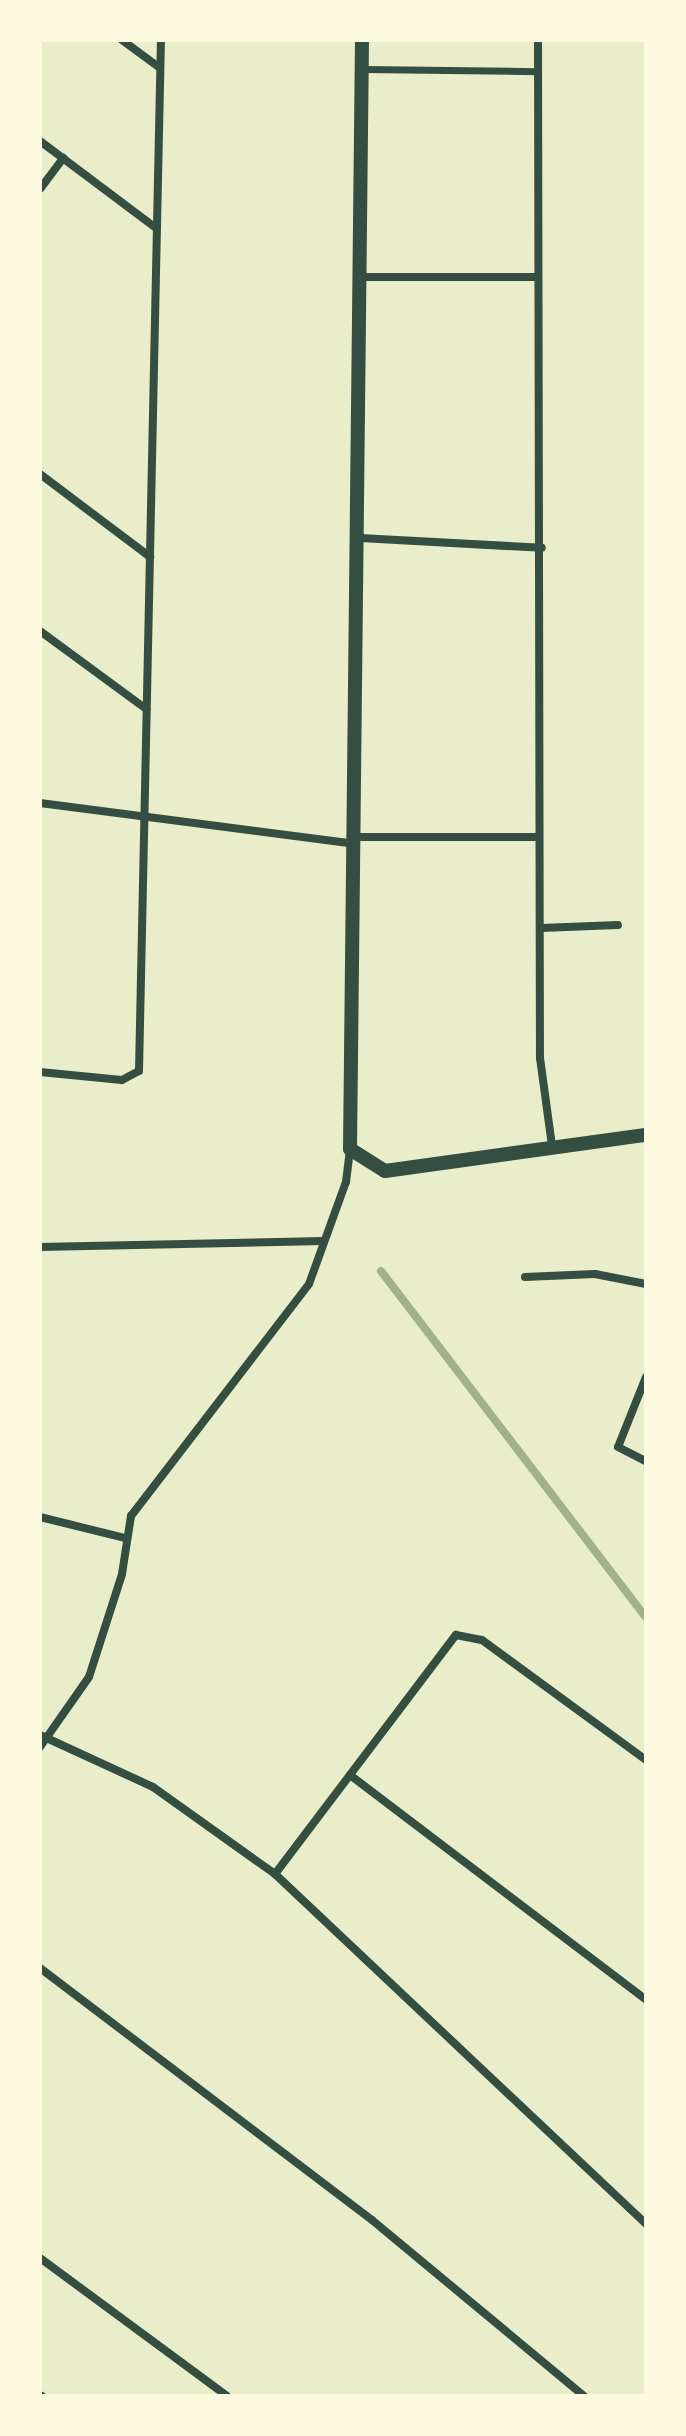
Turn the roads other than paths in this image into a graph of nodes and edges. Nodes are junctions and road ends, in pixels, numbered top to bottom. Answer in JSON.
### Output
{"nodes":[{"id":1,"x":122,"y":40,"type":"edge"},
{"id":2,"x":161,"y":40,"type":"edge"},
{"id":3,"x":362,"y":40,"type":"edge"},
{"id":4,"x":538,"y":40,"type":"edge"},
{"id":5,"x":160,"y":68,"type":"junction"},
{"id":6,"x":363,"y":69,"type":"junction"},
{"id":7,"x":538,"y":71,"type":"junction"},
{"id":8,"x":40,"y":141,"type":"edge"},
{"id":9,"x":63,"y":158,"type":"junction"},
{"id":10,"x":40,"y":189,"type":"edge"},
{"id":11,"x":157,"y":229,"type":"junction"},
{"id":12,"x":364,"y":277,"type":"junction"},
{"id":13,"x":538,"y":277,"type":"junction"},
{"id":14,"x":40,"y":474,"type":"edge"},
{"id":15,"x":360,"y":538,"type":"junction"},
{"id":16,"x":542,"y":548,"type":"junction"},
{"id":17,"x":150,"y":557,"type":"junction"},
{"id":18,"x":40,"y":631,"type":"edge"},
{"id":19,"x":146,"y":709,"type":"junction"},
{"id":20,"x":40,"y":803,"type":"edge"},
{"id":21,"x":144,"y":816,"type":"junction"},
{"id":22,"x":539,"y":837,"type":"junction"},
{"id":23,"x":354,"y":840,"type":"junction"},
{"id":24,"x":618,"y":925,"type":"dead end"},
{"id":25,"x":541,"y":928,"type":"junction"},
{"id":26,"x":40,"y":1072,"type":"edge"},
{"id":27,"x":646,"y":1135,"type":"edge"},
{"id":28,"x":552,"y":1146,"type":"junction"},
{"id":29,"x":350,"y":1149,"type":"junction"},
{"id":30,"x":323,"y":1241,"type":"junction"},
{"id":31,"x":40,"y":1247,"type":"edge"},
{"id":32,"x":525,"y":1277,"type":"dead end"},
{"id":33,"x":646,"y":1284,"type":"edge"},
{"id":34,"x":646,"y":1377,"type":"edge"},
{"id":35,"x":646,"y":1461,"type":"edge"},
{"id":36,"x":40,"y":1517,"type":"edge"},
{"id":37,"x":125,"y":1538,"type":"junction"},
{"id":38,"x":43,"y":1736,"type":"edge"},
{"id":39,"x":40,"y":1747,"type":"edge"},
{"id":40,"x":645,"y":1758,"type":"edge"},
{"id":41,"x":350,"y":1775,"type":"junction"},
{"id":42,"x":275,"y":1874,"type":"junction"},
{"id":43,"x":40,"y":1968,"type":"edge"},
{"id":44,"x":646,"y":2000,"type":"edge"},
{"id":45,"x":646,"y":2224,"type":"edge"},
{"id":46,"x":40,"y":2258,"type":"edge"},
{"id":47,"x":227,"y":2396,"type":"edge"},
{"id":48,"x":584,"y":2396,"type":"edge"}],
"edges":[{"from":1,"to":5,"type":"street"},
{"from":2,"to":5,"type":"street"},
{"from":3,"to":6,"type":"street"},
{"from":4,"to":7,"type":"street"},
{"from":5,"to":11,"type":"street"},
{"from":6,"to":7,"type":"street"},
{"from":6,"to":12,"type":"street"},
{"from":7,"to":13,"type":"street"},
{"from":8,"to":9,"type":"street"},
{"from":9,"to":10,"type":"street"},
{"from":9,"to":11,"type":"street"},
{"from":11,"to":17,"type":"street"},
{"from":12,"to":13,"type":"street"},
{"from":12,"to":15,"type":"street"},
{"from":13,"to":16,"type":"street"},
{"from":14,"to":17,"type":"street"},
{"from":15,"to":16,"type":"street"},
{"from":15,"to":23,"type":"street"},
{"from":16,"to":22,"type":"street"},
{"from":17,"to":19,"type":"street"},
{"from":18,"to":19,"type":"street"},
{"from":19,"to":21,"type":"street"},
{"from":20,"to":21,"type":"street"},
{"from":21,"to":23,"type":"street"},
{"from":21,"to":26,"type":"street"},
{"from":22,"to":23,"type":"street"},
{"from":22,"to":25,"type":"street"},
{"from":23,"to":29,"type":"street"},
{"from":24,"to":25,"type":"street"},
{"from":25,"to":28,"type":"street"},
{"from":27,"to":28,"type":"street"},
{"from":28,"to":29,"type":"street"},
{"from":29,"to":30,"type":"street"},
{"from":30,"to":31,"type":"street"},
{"from":30,"to":37,"type":"street"},
{"from":32,"to":33,"type":"street"},
{"from":34,"to":35,"type":"street"},
{"from":36,"to":37,"type":"street"},
{"from":37,"to":38,"type":"street"},
{"from":38,"to":39,"type":"street"},
{"from":38,"to":42,"type":"street"},
{"from":40,"to":41,"type":"street"},
{"from":41,"to":42,"type":"street"},
{"from":41,"to":44,"type":"street"},
{"from":42,"to":45,"type":"street"},
{"from":43,"to":48,"type":"street"},
{"from":46,"to":47,"type":"street"}]}
